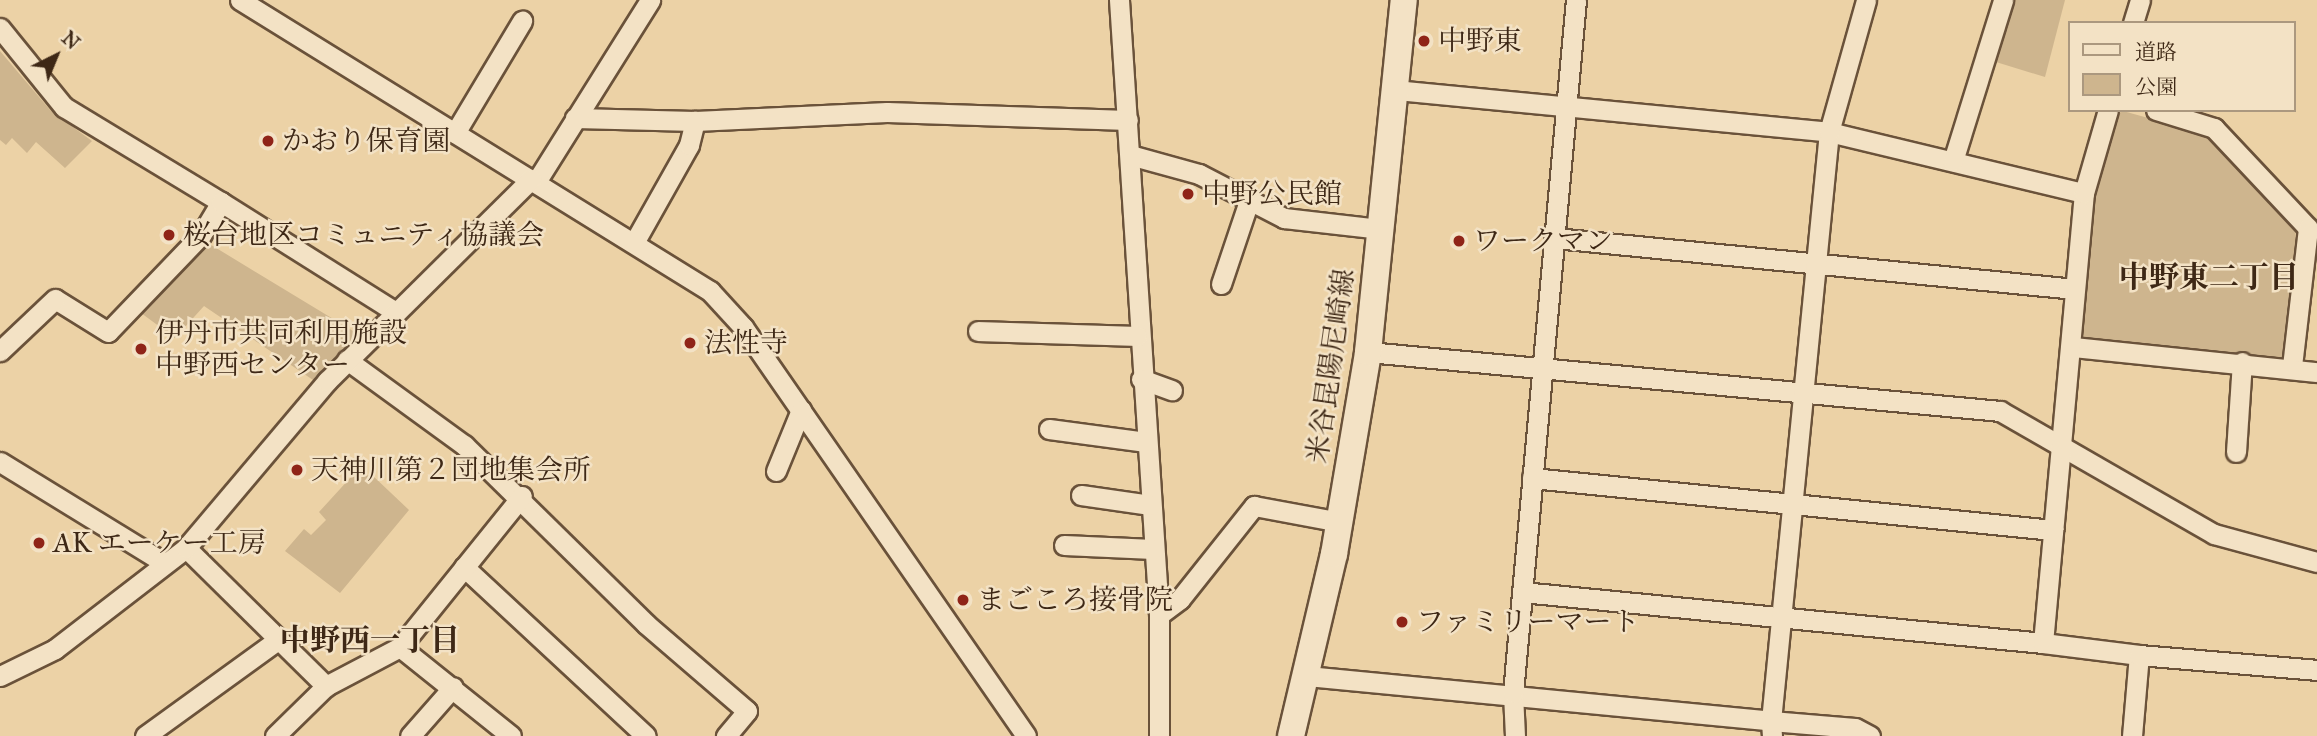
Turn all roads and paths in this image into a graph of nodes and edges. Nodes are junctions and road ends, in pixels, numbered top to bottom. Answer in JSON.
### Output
{"nodes":[{"id":1,"x":240,"y":0,"type":"edge"},
{"id":2,"x":650,"y":0,"type":"edge"},
{"id":3,"x":1119,"y":0,"type":"edge"},
{"id":4,"x":1404,"y":0,"type":"edge"},
{"id":5,"x":1577,"y":0,"type":"edge"},
{"id":6,"x":1866,"y":0,"type":"edge"},
{"id":7,"x":2003,"y":0,"type":"edge"},
{"id":8,"x":2140,"y":0,"type":"edge"},
{"id":9,"x":2134,"y":21,"type":"edge"},
{"id":10,"x":522,"y":22,"type":"dead end"},
{"id":11,"x":0,"y":28,"type":"edge"},
{"id":12,"x":1396,"y":90,"type":"junction"},
{"id":13,"x":1566,"y":105,"type":"junction"},
{"id":14,"x":2107,"y":112,"type":"edge"},
{"id":15,"x":2162,"y":112,"type":"edge"},
{"id":16,"x":575,"y":118,"type":"junction"},
{"id":17,"x":1128,"y":120,"type":"junction"},
{"id":18,"x":695,"y":121,"type":"junction"},
{"id":19,"x":1829,"y":132,"type":"junction"},
{"id":20,"x":455,"y":133,"type":"junction"},
{"id":21,"x":1130,"y":155,"type":"junction"},
{"id":22,"x":1953,"y":161,"type":"junction"},
{"id":23,"x":533,"y":180,"type":"junction"},
{"id":24,"x":2084,"y":193,"type":"junction"},
{"id":25,"x":1250,"y":198,"type":"junction"},
{"id":26,"x":221,"y":202,"type":"junction"},
{"id":27,"x":1381,"y":229,"type":"junction"},
{"id":28,"x":1555,"y":238,"type":"junction"},
{"id":29,"x":635,"y":241,"type":"junction"},
{"id":30,"x":1815,"y":264,"type":"junction"},
{"id":31,"x":1220,"y":284,"type":"dead end"},
{"id":32,"x":2075,"y":289,"type":"junction"},
{"id":33,"x":394,"y":311,"type":"junction"},
{"id":34,"x":978,"y":331,"type":"dead end"},
{"id":35,"x":1137,"y":335,"type":"junction"},
{"id":36,"x":2073,"y":347,"type":"junction"},
{"id":37,"x":0,"y":351,"type":"edge"},
{"id":38,"x":1368,"y":352,"type":"junction"},
{"id":39,"x":347,"y":360,"type":"junction"},
{"id":40,"x":2242,"y":362,"type":"junction"},
{"id":41,"x":1542,"y":367,"type":"junction"},
{"id":42,"x":2292,"y":367,"type":"junction"},
{"id":43,"x":2317,"y":372,"type":"edge"},
{"id":44,"x":1141,"y":379,"type":"junction"},
{"id":45,"x":1172,"y":390,"type":"dead end"},
{"id":46,"x":1803,"y":390,"type":"junction"},
{"id":47,"x":801,"y":410,"type":"junction"},
{"id":48,"x":1049,"y":429,"type":"dead end"},
{"id":49,"x":1146,"y":442,"type":"junction"},
{"id":50,"x":2061,"y":445,"type":"junction"},
{"id":51,"x":2236,"y":452,"type":"dead end"},
{"id":52,"x":0,"y":461,"type":"edge"},
{"id":53,"x":776,"y":471,"type":"dead end"},
{"id":54,"x":1532,"y":478,"type":"junction"},
{"id":55,"x":1081,"y":495,"type":"dead end"},
{"id":56,"x":522,"y":496,"type":"junction"},
{"id":57,"x":1793,"y":503,"type":"junction"},
{"id":58,"x":1150,"y":505,"type":"junction"},
{"id":59,"x":1340,"y":522,"type":"junction"},
{"id":60,"x":2053,"y":530,"type":"junction"},
{"id":61,"x":1064,"y":545,"type":"dead end"},
{"id":62,"x":186,"y":548,"type":"junction"},
{"id":63,"x":1153,"y":549,"type":"junction"},
{"id":64,"x":2317,"y":562,"type":"edge"},
{"id":65,"x":165,"y":563,"type":"junction"},
{"id":66,"x":464,"y":567,"type":"junction"},
{"id":67,"x":1522,"y":592,"type":"junction"},
{"id":68,"x":1159,"y":615,"type":"junction"},
{"id":69,"x":1781,"y":618,"type":"junction"},
{"id":70,"x":279,"y":639,"type":"junction"},
{"id":71,"x":2043,"y":643,"type":"junction"},
{"id":72,"x":400,"y":647,"type":"junction"},
{"id":73,"x":2139,"y":655,"type":"junction"},
{"id":74,"x":2317,"y":670,"type":"edge"},
{"id":75,"x":0,"y":676,"type":"edge"},
{"id":76,"x":1307,"y":677,"type":"junction"},
{"id":77,"x":326,"y":686,"type":"junction"},
{"id":78,"x":453,"y":687,"type":"junction"},
{"id":79,"x":1513,"y":693,"type":"junction"},
{"id":80,"x":1772,"y":729,"type":"edge"},
{"id":81,"x":507,"y":735,"type":"edge"},
{"id":82,"x":145,"y":736,"type":"edge"},
{"id":83,"x":275,"y":736,"type":"edge"},
{"id":84,"x":410,"y":736,"type":"edge"},
{"id":85,"x":646,"y":736,"type":"edge"},
{"id":86,"x":726,"y":736,"type":"edge"},
{"id":87,"x":1026,"y":736,"type":"edge"},
{"id":88,"x":1159,"y":736,"type":"edge"},
{"id":89,"x":1291,"y":736,"type":"edge"},
{"id":90,"x":1515,"y":736,"type":"edge"},
{"id":91,"x":1870,"y":736,"type":"edge"},
{"id":92,"x":2132,"y":736,"type":"edge"}],
"edges":[{"from":1,"to":20,"type":"street"},
{"from":2,"to":16,"type":"street"},
{"from":3,"to":17,"type":"street"},
{"from":4,"to":12,"type":"main road","name":"米谷昆陽尼崎線"},
{"from":5,"to":13,"type":"street"},
{"from":6,"to":19,"type":"street"},
{"from":7,"to":22,"type":"street"},
{"from":8,"to":9,"type":"street"},
{"from":10,"to":20,"type":"street"},
{"from":11,"to":26,"type":"street"},
{"from":12,"to":13,"type":"street"},
{"from":12,"to":27,"type":"main road","name":"米谷昆陽尼崎線"},
{"from":13,"to":19,"type":"street"},
{"from":13,"to":28,"type":"street"},
{"from":14,"to":24,"type":"street"},
{"from":15,"to":42,"type":"street"},
{"from":16,"to":18,"type":"street"},
{"from":16,"to":23,"type":"street"},
{"from":17,"to":18,"type":"street"},
{"from":17,"to":21,"type":"street"},
{"from":18,"to":29,"type":"street"},
{"from":19,"to":22,"type":"street"},
{"from":19,"to":30,"type":"street"},
{"from":20,"to":23,"type":"street"},
{"from":21,"to":25,"type":"street"},
{"from":21,"to":35,"type":"street"},
{"from":22,"to":24,"type":"street"},
{"from":23,"to":29,"type":"street"},
{"from":23,"to":33,"type":"street"},
{"from":24,"to":32,"type":"street"},
{"from":25,"to":27,"type":"street"},
{"from":25,"to":31,"type":"street"},
{"from":26,"to":33,"type":"street"},
{"from":26,"to":37,"type":"street"},
{"from":27,"to":38,"type":"main road","name":"米谷昆陽尼崎線"},
{"from":28,"to":30,"type":"street"},
{"from":28,"to":41,"type":"street"},
{"from":29,"to":47,"type":"street"},
{"from":30,"to":32,"type":"street"},
{"from":30,"to":46,"type":"street"},
{"from":32,"to":36,"type":"street"},
{"from":33,"to":39,"type":"street"},
{"from":34,"to":35,"type":"street"},
{"from":35,"to":44,"type":"street"},
{"from":36,"to":40,"type":"street"},
{"from":36,"to":50,"type":"street"},
{"from":38,"to":41,"type":"street"},
{"from":38,"to":59,"type":"main road","name":"米谷昆陽尼崎線"},
{"from":39,"to":56,"type":"street"},
{"from":39,"to":62,"type":"street"},
{"from":40,"to":42,"type":"street"},
{"from":40,"to":51,"type":"street"},
{"from":41,"to":46,"type":"street"},
{"from":41,"to":54,"type":"street"},
{"from":42,"to":43,"type":"street"},
{"from":44,"to":45,"type":"street"},
{"from":44,"to":49,"type":"street"},
{"from":46,"to":50,"type":"street"},
{"from":46,"to":57,"type":"street"},
{"from":47,"to":53,"type":"street"},
{"from":47,"to":87,"type":"street"},
{"from":48,"to":49,"type":"street"},
{"from":49,"to":58,"type":"street"},
{"from":50,"to":60,"type":"street"},
{"from":50,"to":64,"type":"street"},
{"from":52,"to":65,"type":"street"},
{"from":54,"to":57,"type":"street"},
{"from":54,"to":67,"type":"street"},
{"from":55,"to":58,"type":"street"},
{"from":56,"to":66,"type":"street"},
{"from":56,"to":86,"type":"street"},
{"from":57,"to":60,"type":"street"},
{"from":57,"to":69,"type":"street"},
{"from":58,"to":63,"type":"street"},
{"from":59,"to":68,"type":"street"},
{"from":59,"to":76,"type":"main road","name":"米谷昆陽尼崎線"},
{"from":60,"to":71,"type":"street"},
{"from":61,"to":63,"type":"street"},
{"from":62,"to":65,"type":"street"},
{"from":62,"to":70,"type":"street"},
{"from":63,"to":68,"type":"street"},
{"from":65,"to":75,"type":"street"},
{"from":66,"to":72,"type":"street"},
{"from":66,"to":85,"type":"street"},
{"from":67,"to":69,"type":"street"},
{"from":67,"to":79,"type":"street"},
{"from":68,"to":88,"type":"street"},
{"from":69,"to":71,"type":"street"},
{"from":69,"to":80,"type":"street"},
{"from":70,"to":77,"type":"street"},
{"from":70,"to":82,"type":"street"},
{"from":71,"to":73,"type":"street"},
{"from":72,"to":77,"type":"street"},
{"from":72,"to":78,"type":"street"},
{"from":73,"to":74,"type":"street"},
{"from":73,"to":92,"type":"street"},
{"from":76,"to":79,"type":"street"},
{"from":76,"to":89,"type":"main road","name":"米谷昆陽尼崎線"},
{"from":77,"to":83,"type":"street"},
{"from":78,"to":81,"type":"street"},
{"from":78,"to":84,"type":"street"},
{"from":79,"to":80,"type":"street"},
{"from":79,"to":90,"type":"street"},
{"from":80,"to":91,"type":"street"}]}
